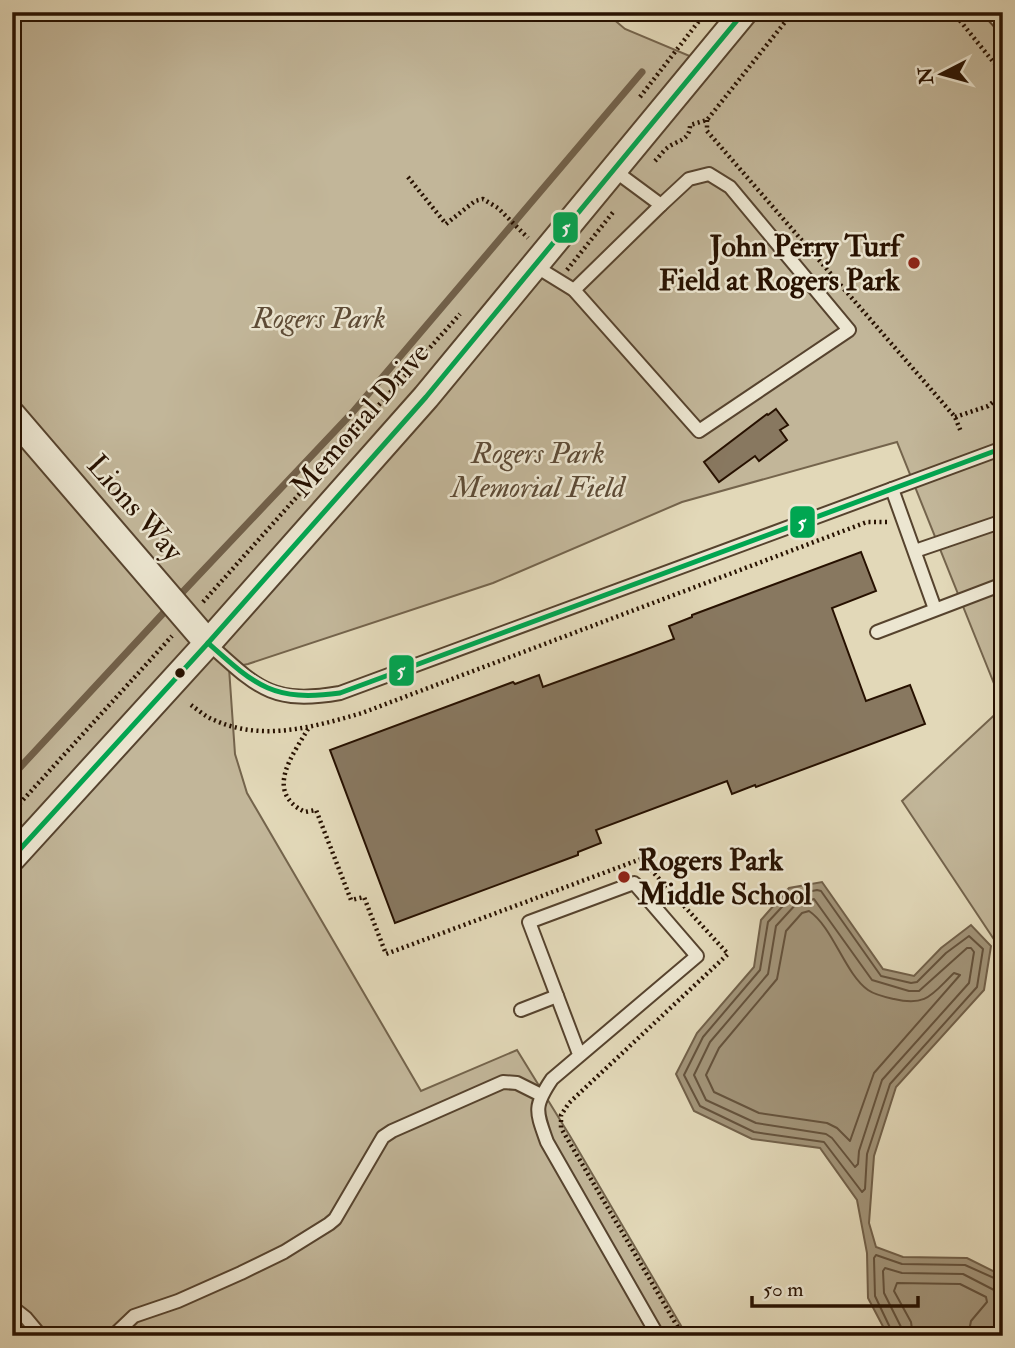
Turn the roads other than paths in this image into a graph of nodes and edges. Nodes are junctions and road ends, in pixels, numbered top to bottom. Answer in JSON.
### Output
{"nodes":[{"id":1,"x":744,"y":12,"type":"edge"},
{"id":2,"x":990,"y":12,"type":"edge"},
{"id":3,"x":1003,"y":26,"type":"edge"},
{"id":4,"x":615,"y":171,"type":"junction"},
{"id":5,"x":661,"y":205,"type":"junction"},
{"id":6,"x":528,"y":257,"type":"junction"},
{"id":7,"x":574,"y":290,"type":"junction"},
{"id":8,"x":12,"y":415,"type":"edge"},
{"id":9,"x":1003,"y":448,"type":"edge"},
{"id":10,"x":892,"y":489,"type":"junction"},
{"id":11,"x":1003,"y":521,"type":"edge"},
{"id":12,"x":915,"y":551,"type":"junction"},
{"id":13,"x":1003,"y":584,"type":"edge"},
{"id":14,"x":935,"y":609,"type":"junction"},
{"id":15,"x":877,"y":632,"type":"dead end"},
{"id":16,"x":208,"y":643,"type":"junction"},
{"id":17,"x":12,"y":858,"type":"edge"},
{"id":18,"x":557,"y":996,"type":"junction"},
{"id":19,"x":521,"y":1010,"type":"dead end"},
{"id":20,"x":579,"y":1054,"type":"junction"},
{"id":21,"x":541,"y":1095,"type":"junction"},
{"id":22,"x":12,"y":1307,"type":"edge"},
{"id":23,"x":41,"y":1336,"type":"edge"},
{"id":24,"x":113,"y":1336,"type":"edge"},
{"id":25,"x":659,"y":1336,"type":"edge"}],
"edges":[{"from":1,"to":4,"type":"street","name":"Memorial Drive"},
{"from":2,"to":3,"type":"lane"},
{"from":4,"to":5,"type":"lane"},
{"from":4,"to":6,"type":"street","name":"Memorial Drive"},
{"from":5,"to":7,"type":"lane"},
{"from":5,"to":7,"type":"lane"},
{"from":6,"to":7,"type":"lane"},
{"from":6,"to":16,"type":"street","name":"Memorial Drive"},
{"from":8,"to":16,"type":"street","name":"Lions Way"},
{"from":9,"to":10,"type":"lane"},
{"from":10,"to":12,"type":"lane"},
{"from":10,"to":16,"type":"lane"},
{"from":11,"to":12,"type":"lane"},
{"from":12,"to":14,"type":"lane"},
{"from":13,"to":14,"type":"lane"},
{"from":14,"to":15,"type":"lane"},
{"from":16,"to":17,"type":"street","name":"Memorial Drive"},
{"from":18,"to":19,"type":"lane"},
{"from":18,"to":20,"type":"lane"},
{"from":18,"to":20,"type":"lane"},
{"from":20,"to":21,"type":"lane"},
{"from":21,"to":24,"type":"lane"},
{"from":21,"to":25,"type":"lane"},
{"from":22,"to":23,"type":"lane"}]}
